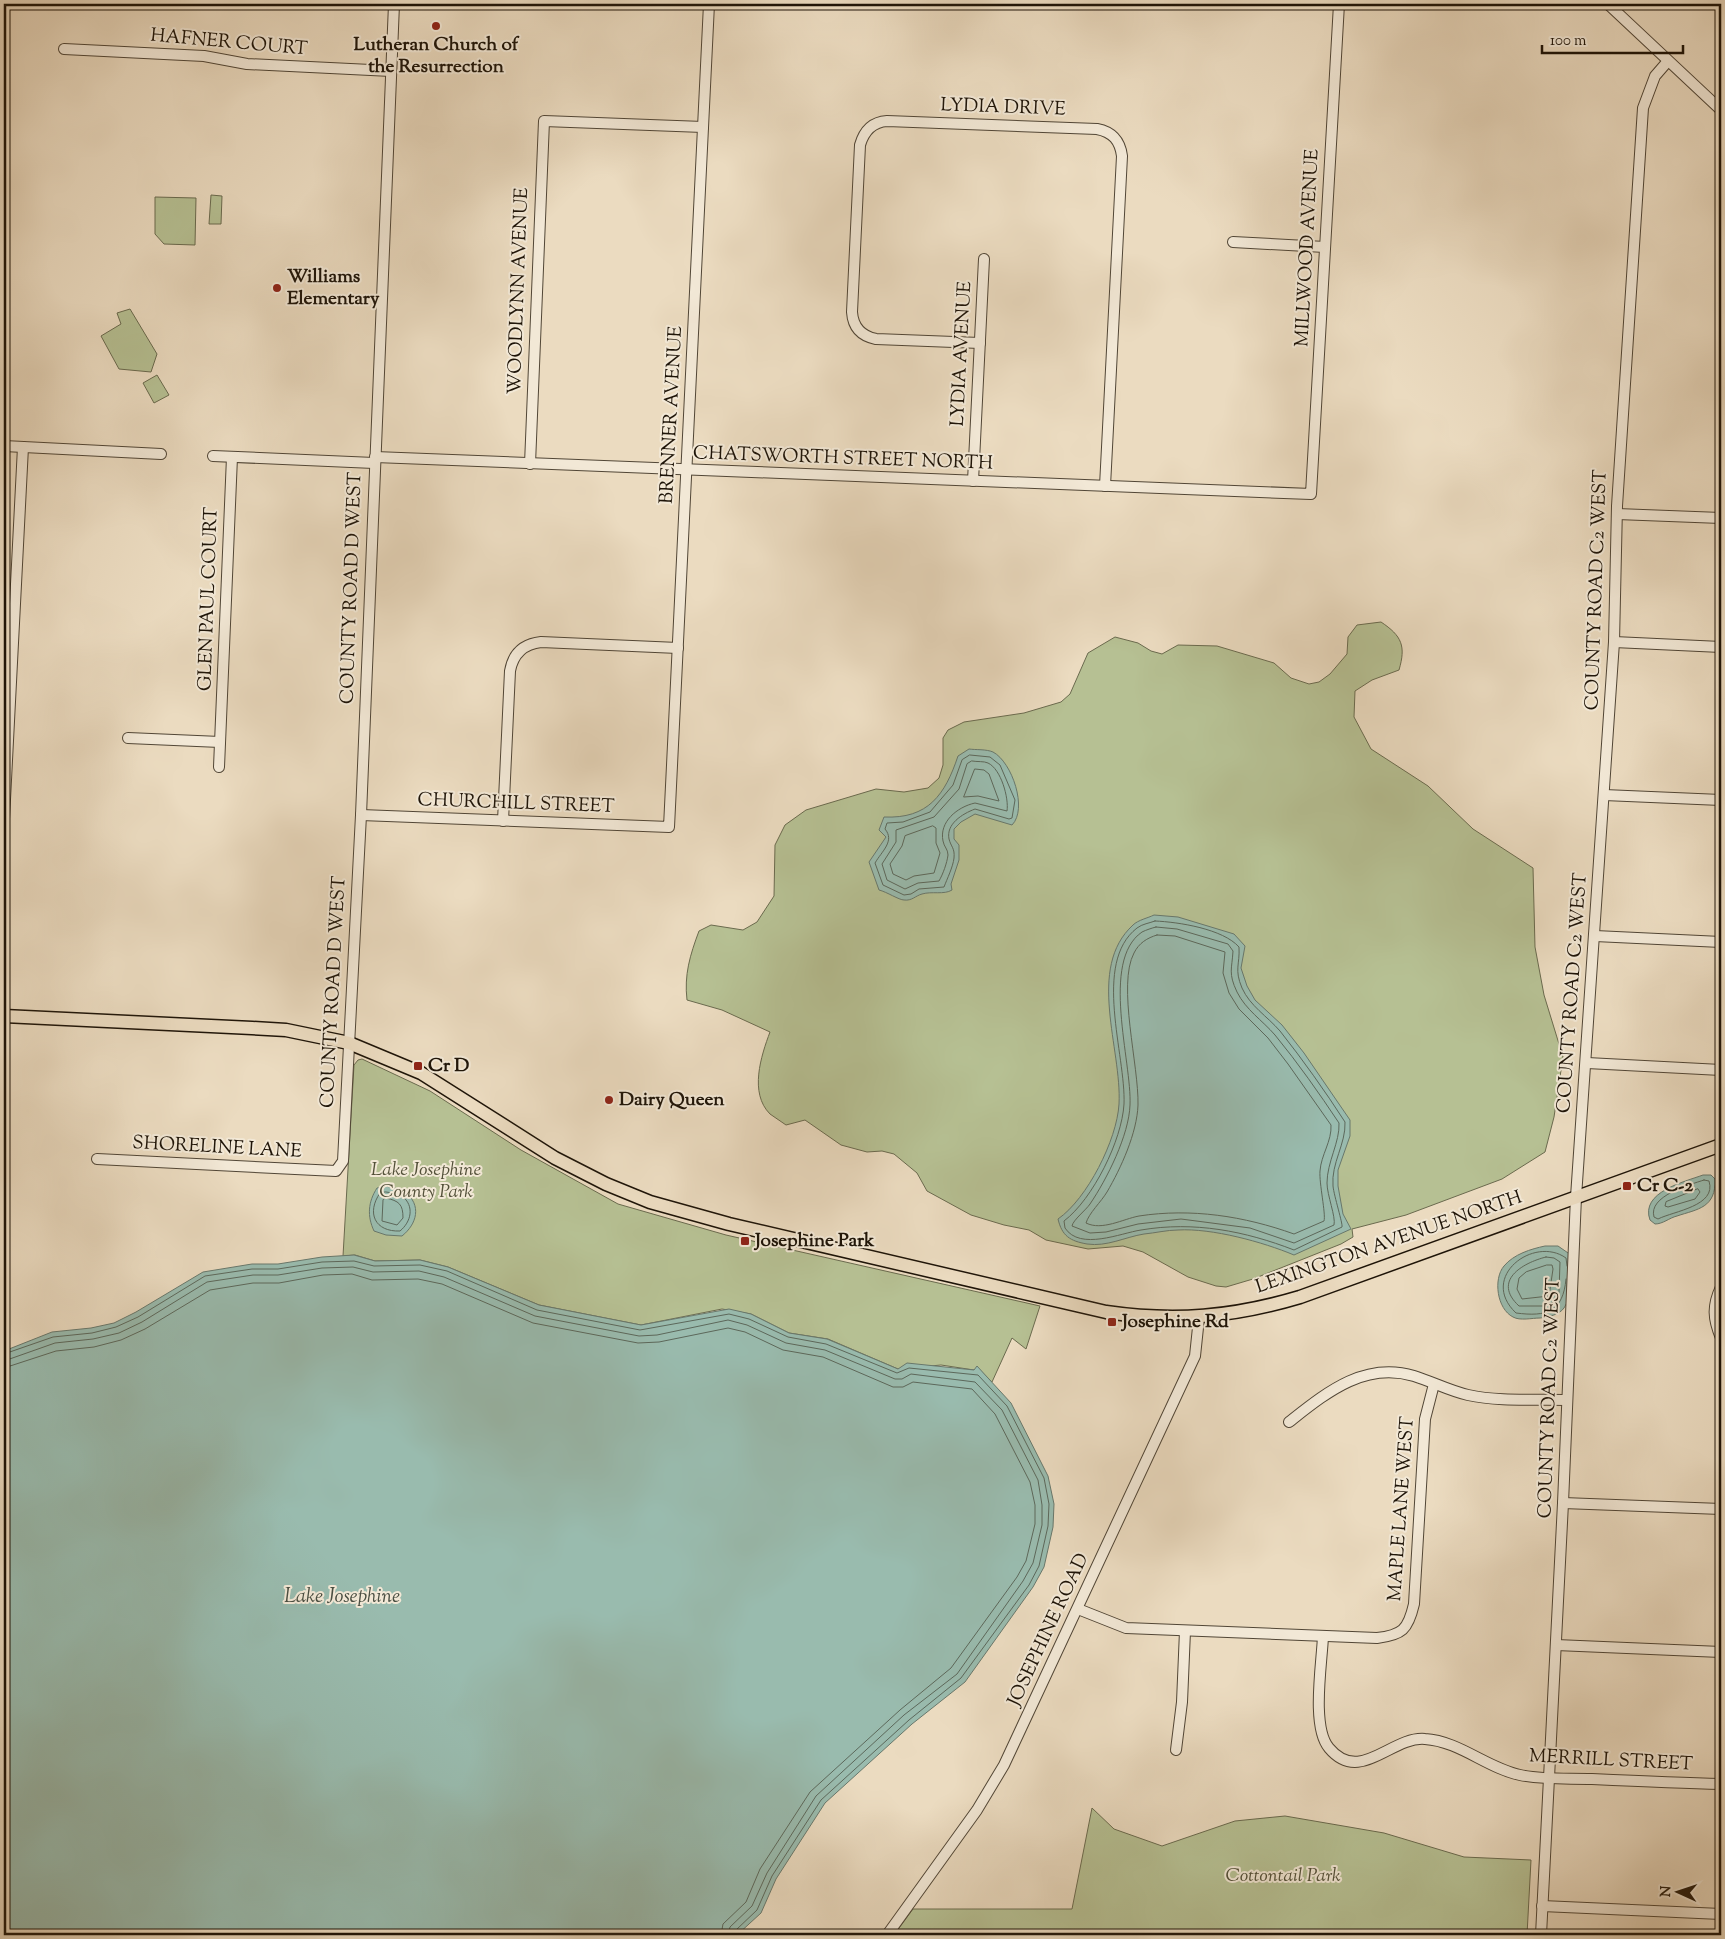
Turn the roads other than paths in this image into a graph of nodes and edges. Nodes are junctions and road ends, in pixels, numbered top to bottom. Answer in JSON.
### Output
{"nodes":[{"id":1,"x":394,"y":4,"type":"edge"},
{"id":2,"x":709,"y":4,"type":"edge"},
{"id":3,"x":1339,"y":4,"type":"edge"},
{"id":4,"x":1608,"y":4,"type":"edge"},
{"id":5,"x":64,"y":49,"type":"dead end"},
{"id":6,"x":1668,"y":61,"type":"junction"},
{"id":7,"x":391,"y":71,"type":"junction"},
{"id":8,"x":1721,"y":110,"type":"edge"},
{"id":9,"x":703,"y":127,"type":"junction"},
{"id":10,"x":1233,"y":242,"type":"dead end"},
{"id":11,"x":1325,"y":247,"type":"junction"},
{"id":12,"x":984,"y":259,"type":"dead end"},
{"id":13,"x":980,"y":343,"type":"junction"},
{"id":14,"x":4,"y":446,"type":"edge"},
{"id":15,"x":23,"y":447,"type":"junction"},
{"id":16,"x":161,"y":454,"type":"dead end"},
{"id":17,"x":213,"y":456,"type":"dead end"},
{"id":18,"x":232,"y":457,"type":"junction"},
{"id":19,"x":374,"y":460,"type":"junction"},
{"id":20,"x":530,"y":464,"type":"junction"},
{"id":21,"x":687,"y":470,"type":"junction"},
{"id":22,"x":972,"y":481,"type":"junction"},
{"id":23,"x":1105,"y":486,"type":"junction"},
{"id":24,"x":1310,"y":494,"type":"joint"},
{"id":25,"x":1618,"y":514,"type":"junction"},
{"id":26,"x":1721,"y":518,"type":"edge"},
{"id":27,"x":1614,"y":642,"type":"junction"},
{"id":28,"x":1721,"y":647,"type":"edge"},
{"id":29,"x":678,"y":648,"type":"junction"},
{"id":30,"x":128,"y":738,"type":"dead end"},
{"id":31,"x":220,"y":742,"type":"junction"},
{"id":32,"x":219,"y":767,"type":"dead end"},
{"id":33,"x":1604,"y":795,"type":"junction"},
{"id":34,"x":1721,"y":800,"type":"edge"},
{"id":35,"x":361,"y":815,"type":"junction"},
{"id":36,"x":4,"y":819,"type":"edge"},
{"id":37,"x":503,"y":821,"type":"junction"},
{"id":38,"x":670,"y":827,"type":"joint"},
{"id":39,"x":1595,"y":936,"type":"junction"},
{"id":40,"x":1721,"y":942,"type":"edge"},
{"id":41,"x":4,"y":1016,"type":"edge"},
{"id":42,"x":349,"y":1043,"type":"junction"},
{"id":43,"x":1587,"y":1063,"type":"junction"},
{"id":44,"x":1721,"y":1070,"type":"edge"},
{"id":45,"x":1721,"y":1145,"type":"edge"},
{"id":46,"x":96,"y":1159,"type":"dead end"},
{"id":47,"x":336,"y":1171,"type":"joint"},
{"id":48,"x":1576,"y":1197,"type":"junction"},
{"id":49,"x":1721,"y":1287,"type":"edge"},
{"id":50,"x":1199,"y":1318,"type":"junction"},
{"id":51,"x":1721,"y":1338,"type":"edge"},
{"id":52,"x":1434,"y":1384,"type":"junction"},
{"id":53,"x":1567,"y":1400,"type":"junction"},
{"id":54,"x":1288,"y":1422,"type":"dead end"},
{"id":55,"x":1563,"y":1503,"type":"junction"},
{"id":56,"x":1721,"y":1509,"type":"edge"},
{"id":57,"x":1078,"y":1609,"type":"junction"},
{"id":58,"x":1185,"y":1631,"type":"junction"},
{"id":59,"x":1323,"y":1636,"type":"junction"},
{"id":60,"x":1556,"y":1645,"type":"junction"},
{"id":61,"x":1721,"y":1652,"type":"edge"},
{"id":62,"x":1176,"y":1750,"type":"dead end"},
{"id":63,"x":1549,"y":1778,"type":"junction"},
{"id":64,"x":1721,"y":1784,"type":"edge"},
{"id":65,"x":1542,"y":1906,"type":"junction"},
{"id":66,"x":1721,"y":1914,"type":"edge"},
{"id":67,"x":887,"y":1935,"type":"edge"},
{"id":68,"x":1541,"y":1935,"type":"edge"}],
"edges":[{"from":1,"to":7,"type":"street","name":"COUNTY ROAD D WEST"},
{"from":2,"to":9,"type":"street","name":"BRENNER AVENUE"},
{"from":3,"to":11,"type":"street","name":"MILLWOOD AVENUE"},
{"from":4,"to":6,"type":"street"},
{"from":5,"to":7,"type":"street","name":"HAFNER COURT"},
{"from":6,"to":8,"type":"street"},
{"from":6,"to":25,"type":"street","name":"COUNTY ROAD C2 WEST"},
{"from":7,"to":19,"type":"street","name":"COUNTY ROAD D WEST"},
{"from":9,"to":20,"type":"street","name":"WOODLYNN AVENUE"},
{"from":9,"to":21,"type":"street","name":"BRENNER AVENUE"},
{"from":10,"to":11,"type":"street"},
{"from":11,"to":24,"type":"street","name":"MILLWOOD AVENUE"},
{"from":12,"to":13,"type":"street","name":"LYDIA AVENUE"},
{"from":13,"to":22,"type":"street","name":"LYDIA AVENUE"},
{"from":13,"to":23,"type":"street","name":"LYDIA DRIVE"},
{"from":14,"to":15,"type":"street"},
{"from":15,"to":16,"type":"street"},
{"from":15,"to":36,"type":"street"},
{"from":17,"to":18,"type":"street","name":"CHATSWORTH STREET NORTH"},
{"from":18,"to":19,"type":"street","name":"CHATSWORTH STREET NORTH"},
{"from":18,"to":31,"type":"street","name":"GLEN PAUL COURT"},
{"from":19,"to":20,"type":"street","name":"CHATSWORTH STREET NORTH"},
{"from":19,"to":35,"type":"street","name":"COUNTY ROAD D WEST"},
{"from":20,"to":21,"type":"street","name":"CHATSWORTH STREET NORTH"},
{"from":21,"to":22,"type":"street","name":"CHATSWORTH STREET NORTH"},
{"from":21,"to":29,"type":"street","name":"BRENNER AVENUE"},
{"from":22,"to":23,"type":"street","name":"CHATSWORTH STREET NORTH"},
{"from":23,"to":24,"type":"street","name":"CHATSWORTH STREET NORTH"},
{"from":25,"to":26,"type":"street"},
{"from":25,"to":27,"type":"street","name":"COUNTY ROAD C2 WEST"},
{"from":27,"to":28,"type":"street"},
{"from":27,"to":33,"type":"street","name":"COUNTY ROAD C2 WEST"},
{"from":29,"to":37,"type":"street"},
{"from":29,"to":38,"type":"street","name":"BRENNER AVENUE"},
{"from":30,"to":31,"type":"street"},
{"from":31,"to":32,"type":"street","name":"GLEN PAUL COURT"},
{"from":33,"to":34,"type":"street"},
{"from":33,"to":39,"type":"street","name":"COUNTY ROAD C2 WEST"},
{"from":35,"to":37,"type":"street","name":"CHURCHILL STREET"},
{"from":35,"to":42,"type":"street","name":"COUNTY ROAD D WEST"},
{"from":37,"to":38,"type":"street","name":"CHURCHILL STREET"},
{"from":39,"to":40,"type":"street"},
{"from":39,"to":43,"type":"street","name":"COUNTY ROAD C2 WEST"},
{"from":41,"to":42,"type":"main road","name":"LEXINGTON AVENUE NORTH"},
{"from":42,"to":47,"type":"street","name":"COUNTY ROAD D WEST"},
{"from":42,"to":50,"type":"main road","name":"LEXINGTON AVENUE NORTH"},
{"from":43,"to":44,"type":"street"},
{"from":43,"to":48,"type":"street","name":"COUNTY ROAD C2 WEST"},
{"from":45,"to":48,"type":"main road","name":"LEXINGTON AVENUE NORTH"},
{"from":46,"to":47,"type":"street","name":"SHORELINE LANE"},
{"from":48,"to":50,"type":"main road","name":"LEXINGTON AVENUE NORTH"},
{"from":48,"to":53,"type":"street","name":"COUNTY ROAD C2 WEST"},
{"from":49,"to":51,"type":"street"},
{"from":50,"to":57,"type":"street","name":"JOSEPHINE ROAD"},
{"from":52,"to":53,"type":"street"},
{"from":52,"to":54,"type":"street"},
{"from":52,"to":59,"type":"street","name":"MAPLE LANE WEST"},
{"from":53,"to":55,"type":"street","name":"COUNTY ROAD C2 WEST"},
{"from":55,"to":56,"type":"street"},
{"from":55,"to":60,"type":"street","name":"COUNTY ROAD C2 WEST"},
{"from":57,"to":58,"type":"street"},
{"from":57,"to":67,"type":"street","name":"JOSEPHINE ROAD"},
{"from":58,"to":59,"type":"street"},
{"from":58,"to":62,"type":"street"},
{"from":59,"to":63,"type":"street","name":"MERRILL STREET"},
{"from":60,"to":61,"type":"street"},
{"from":60,"to":63,"type":"street","name":"COUNTY ROAD C2 WEST"},
{"from":63,"to":64,"type":"street","name":"MERRILL STREET"},
{"from":63,"to":65,"type":"street","name":"COUNTY ROAD C2 WEST"},
{"from":65,"to":66,"type":"street"},
{"from":65,"to":68,"type":"street","name":"COUNTY ROAD C2 WEST"}]}
